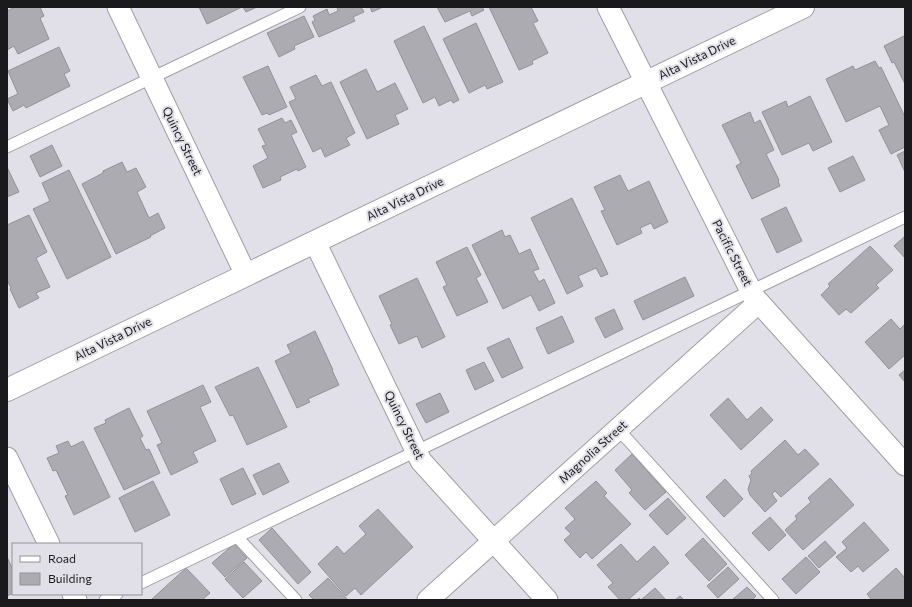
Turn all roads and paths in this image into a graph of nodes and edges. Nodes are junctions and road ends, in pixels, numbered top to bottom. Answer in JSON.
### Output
{"nodes":[{"id":1,"x":118,"y":7,"type":"edge"},
{"id":2,"x":300,"y":7,"type":"edge"},
{"id":3,"x":608,"y":7,"type":"edge"},
{"id":4,"x":803,"y":7,"type":"edge"},
{"id":5,"x":152,"y":78,"type":"junction"},
{"id":6,"x":646,"y":82,"type":"junction"},
{"id":7,"x":7,"y":147,"type":"edge"},
{"id":8,"x":905,"y":216,"type":"edge"},
{"id":9,"x":315,"y":242,"type":"junction"},
{"id":10,"x":246,"y":275,"type":"junction"},
{"id":11,"x":754,"y":297,"type":"junction"},
{"id":12,"x":7,"y":390,"type":"edge"},
{"id":13,"x":618,"y":430,"type":"junction"},
{"id":14,"x":416,"y":451,"type":"junction"},
{"id":15,"x":7,"y":458,"type":"edge"},
{"id":16,"x":905,"y":465,"type":"edge"},
{"id":17,"x":236,"y":537,"type":"junction"},
{"id":18,"x":493,"y":541,"type":"junction"},
{"id":19,"x":49,"y":543,"type":"edge"},
{"id":20,"x":142,"y":583,"type":"edge"},
{"id":21,"x":116,"y":595,"type":"edge"},
{"id":22,"x":105,"y":600,"type":"edge"},
{"id":23,"x":296,"y":600,"type":"edge"},
{"id":24,"x":428,"y":600,"type":"edge"},
{"id":25,"x":546,"y":600,"type":"edge"},
{"id":26,"x":773,"y":600,"type":"edge"}],
"edges":[{"from":1,"to":5,"type":"street","name":"Quincy Street"},
{"from":2,"to":5,"type":"lane"},
{"from":3,"to":6,"type":"street","name":"Pacific Street"},
{"from":4,"to":6,"type":"street","name":"Alta Vista Drive"},
{"from":5,"to":7,"type":"lane"},
{"from":5,"to":10,"type":"street","name":"Quincy Street"},
{"from":6,"to":9,"type":"street","name":"Alta Vista Drive"},
{"from":6,"to":11,"type":"street","name":"Pacific Street"},
{"from":8,"to":11,"type":"lane"},
{"from":9,"to":10,"type":"street","name":"Alta Vista Drive"},
{"from":9,"to":14,"type":"street","name":"Quincy Street"},
{"from":10,"to":12,"type":"street","name":"Alta Vista Drive"},
{"from":11,"to":13,"type":"street","name":"Magnolia Street"},
{"from":11,"to":14,"type":"lane"},
{"from":11,"to":16,"type":"street","name":"Pacific Street"},
{"from":13,"to":18,"type":"street","name":"Magnolia Street"},
{"from":13,"to":26,"type":"lane"},
{"from":14,"to":17,"type":"lane"},
{"from":14,"to":18,"type":"street","name":"Quincy Street"},
{"from":15,"to":19,"type":"street"},
{"from":17,"to":20,"type":"lane"},
{"from":17,"to":23,"type":"lane"},
{"from":18,"to":24,"type":"street","name":"Magnolia Street"},
{"from":18,"to":25,"type":"street","name":"Quincy Street"},
{"from":21,"to":22,"type":"lane"}]}
